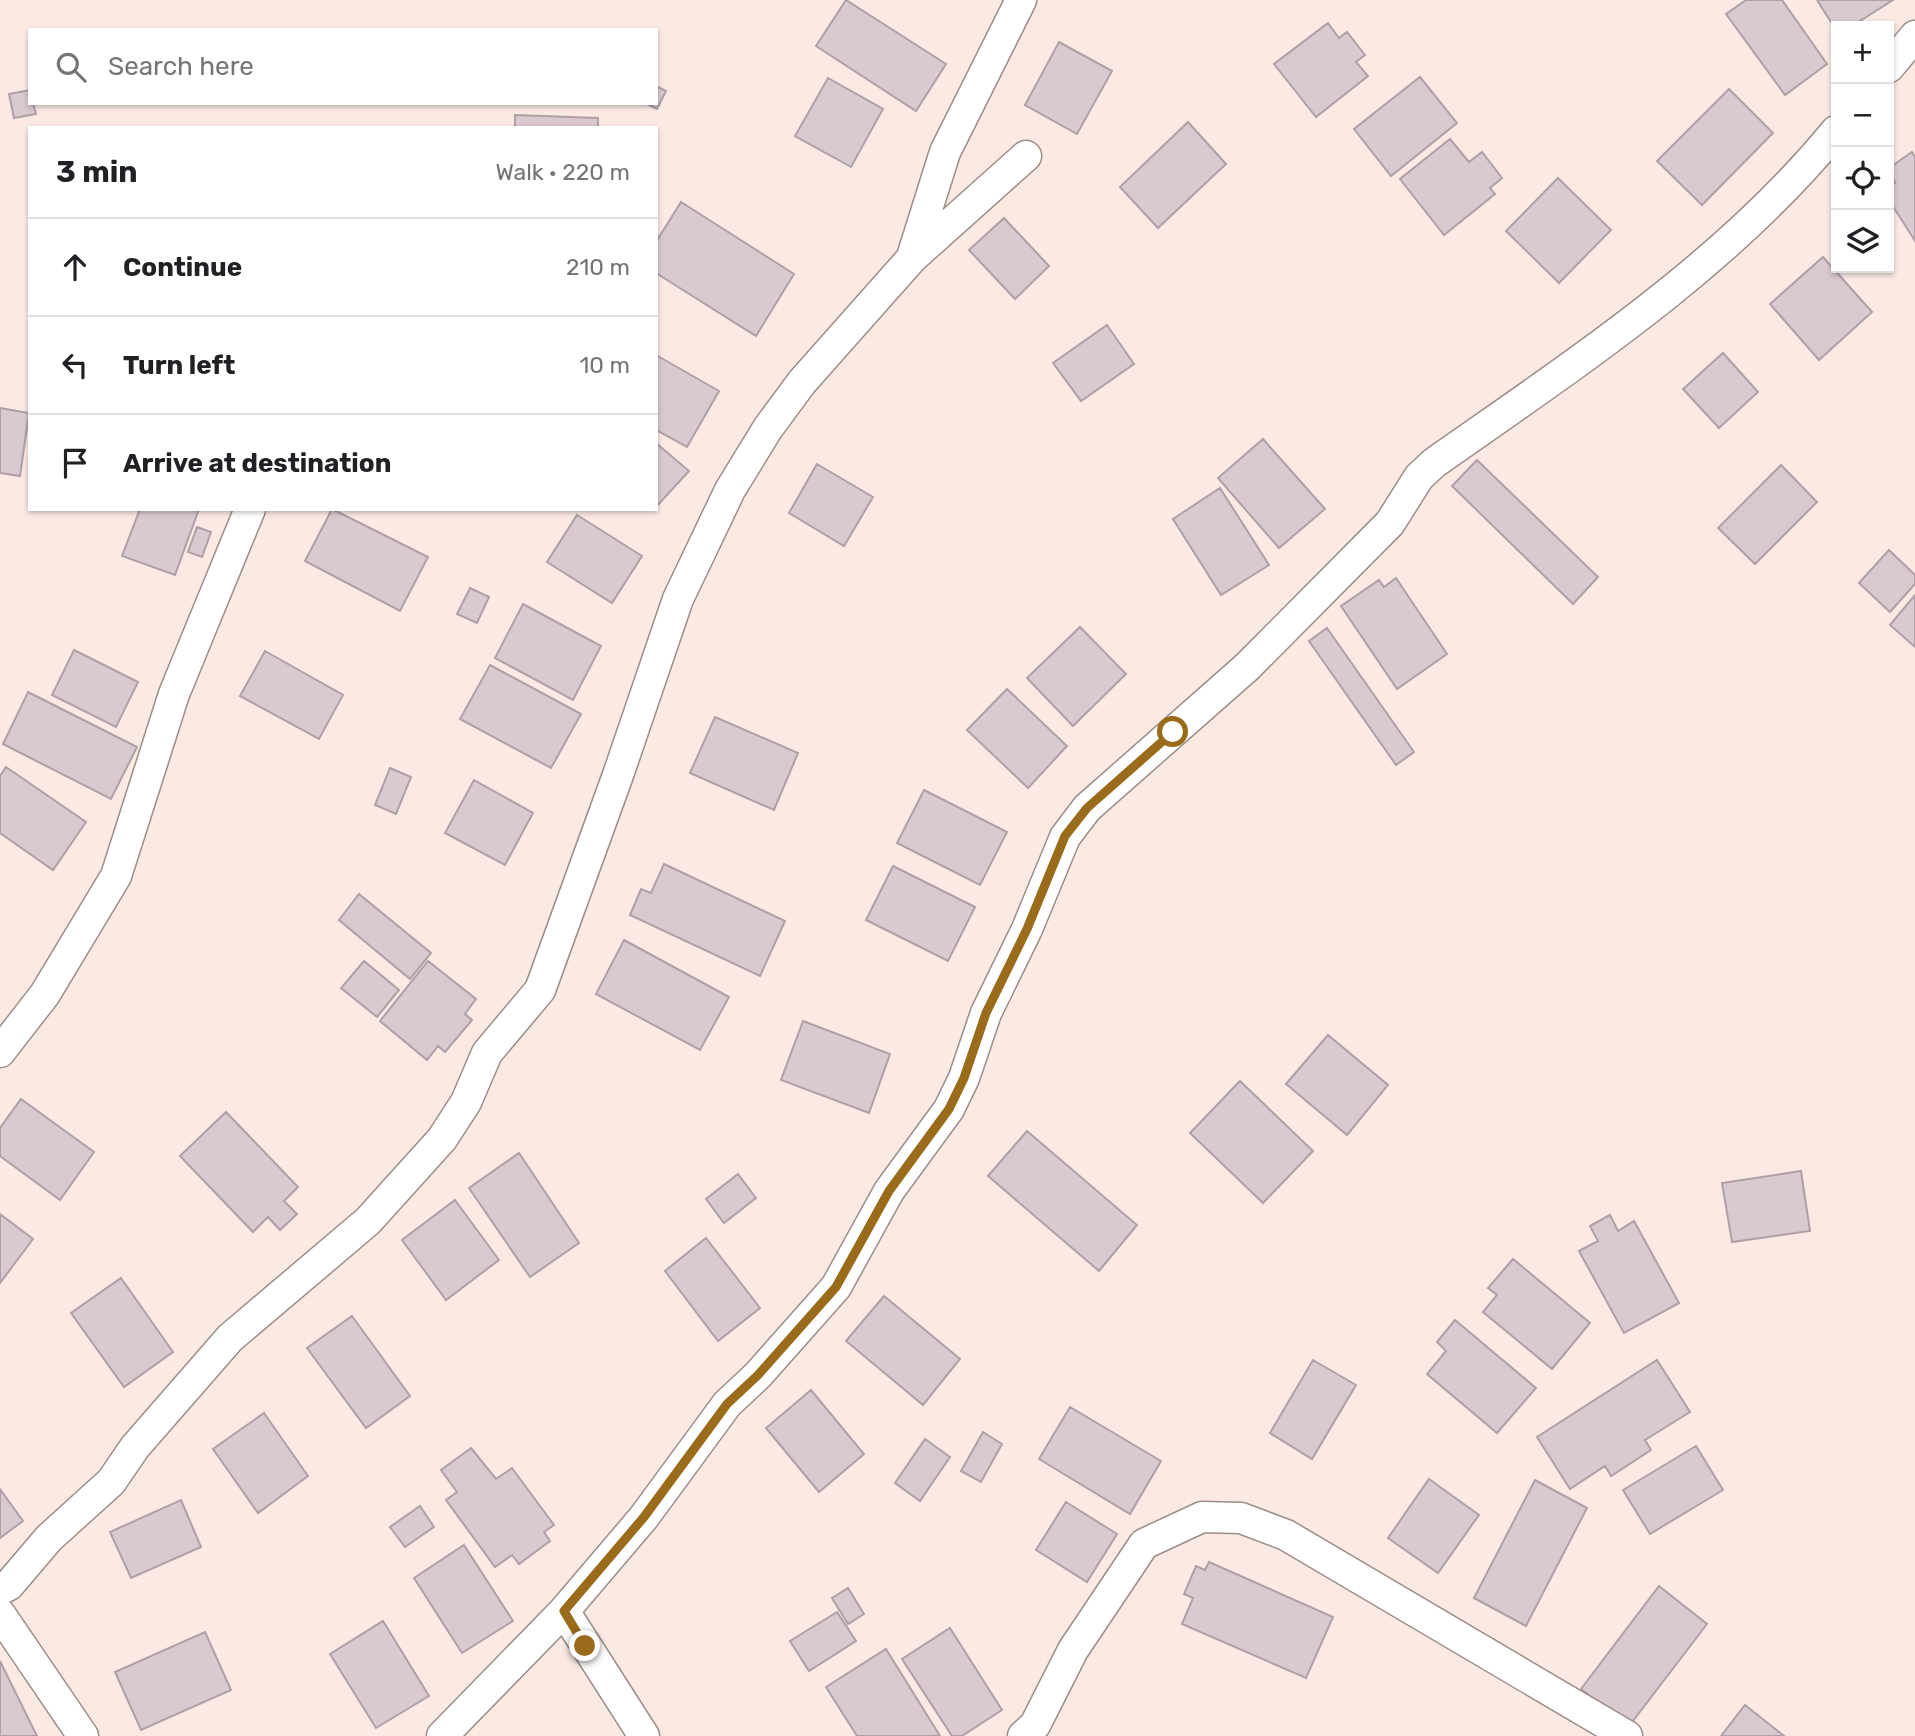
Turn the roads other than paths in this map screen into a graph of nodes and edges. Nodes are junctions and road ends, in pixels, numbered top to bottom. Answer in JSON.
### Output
{"nodes":[{"id":1,"x":1021,"y":0,"type":"edge"},
{"id":2,"x":1915,"y":36,"type":"edge"},
{"id":3,"x":1894,"y":61,"type":"edge"},
{"id":4,"x":1831,"y":136,"type":"edge"},
{"id":5,"x":1026,"y":156,"type":"dead end"},
{"id":6,"x":912,"y":258,"type":"junction"},
{"id":7,"x":249,"y":511,"type":"edge"},
{"id":8,"x":0,"y":1052,"type":"edge"},
{"id":9,"x":0,"y":1590,"type":"edge"},
{"id":10,"x":564,"y":1611,"type":"junction"},
{"id":11,"x":0,"y":1614,"type":"edge"},
{"id":12,"x":82,"y":1736,"type":"edge"},
{"id":13,"x":442,"y":1736,"type":"edge"},
{"id":14,"x":644,"y":1736,"type":"edge"},
{"id":15,"x":1023,"y":1736,"type":"edge"},
{"id":16,"x":1627,"y":1736,"type":"edge"}],
"edges":[{"from":1,"to":6,"type":"street"},
{"from":2,"to":3,"type":"street"},
{"from":4,"to":10,"type":"street"},
{"from":5,"to":6,"type":"street"},
{"from":6,"to":9,"type":"street"},
{"from":7,"to":8,"type":"street"},
{"from":10,"to":13,"type":"street"},
{"from":10,"to":14,"type":"street"},
{"from":11,"to":12,"type":"street"},
{"from":15,"to":16,"type":"street"}]}
